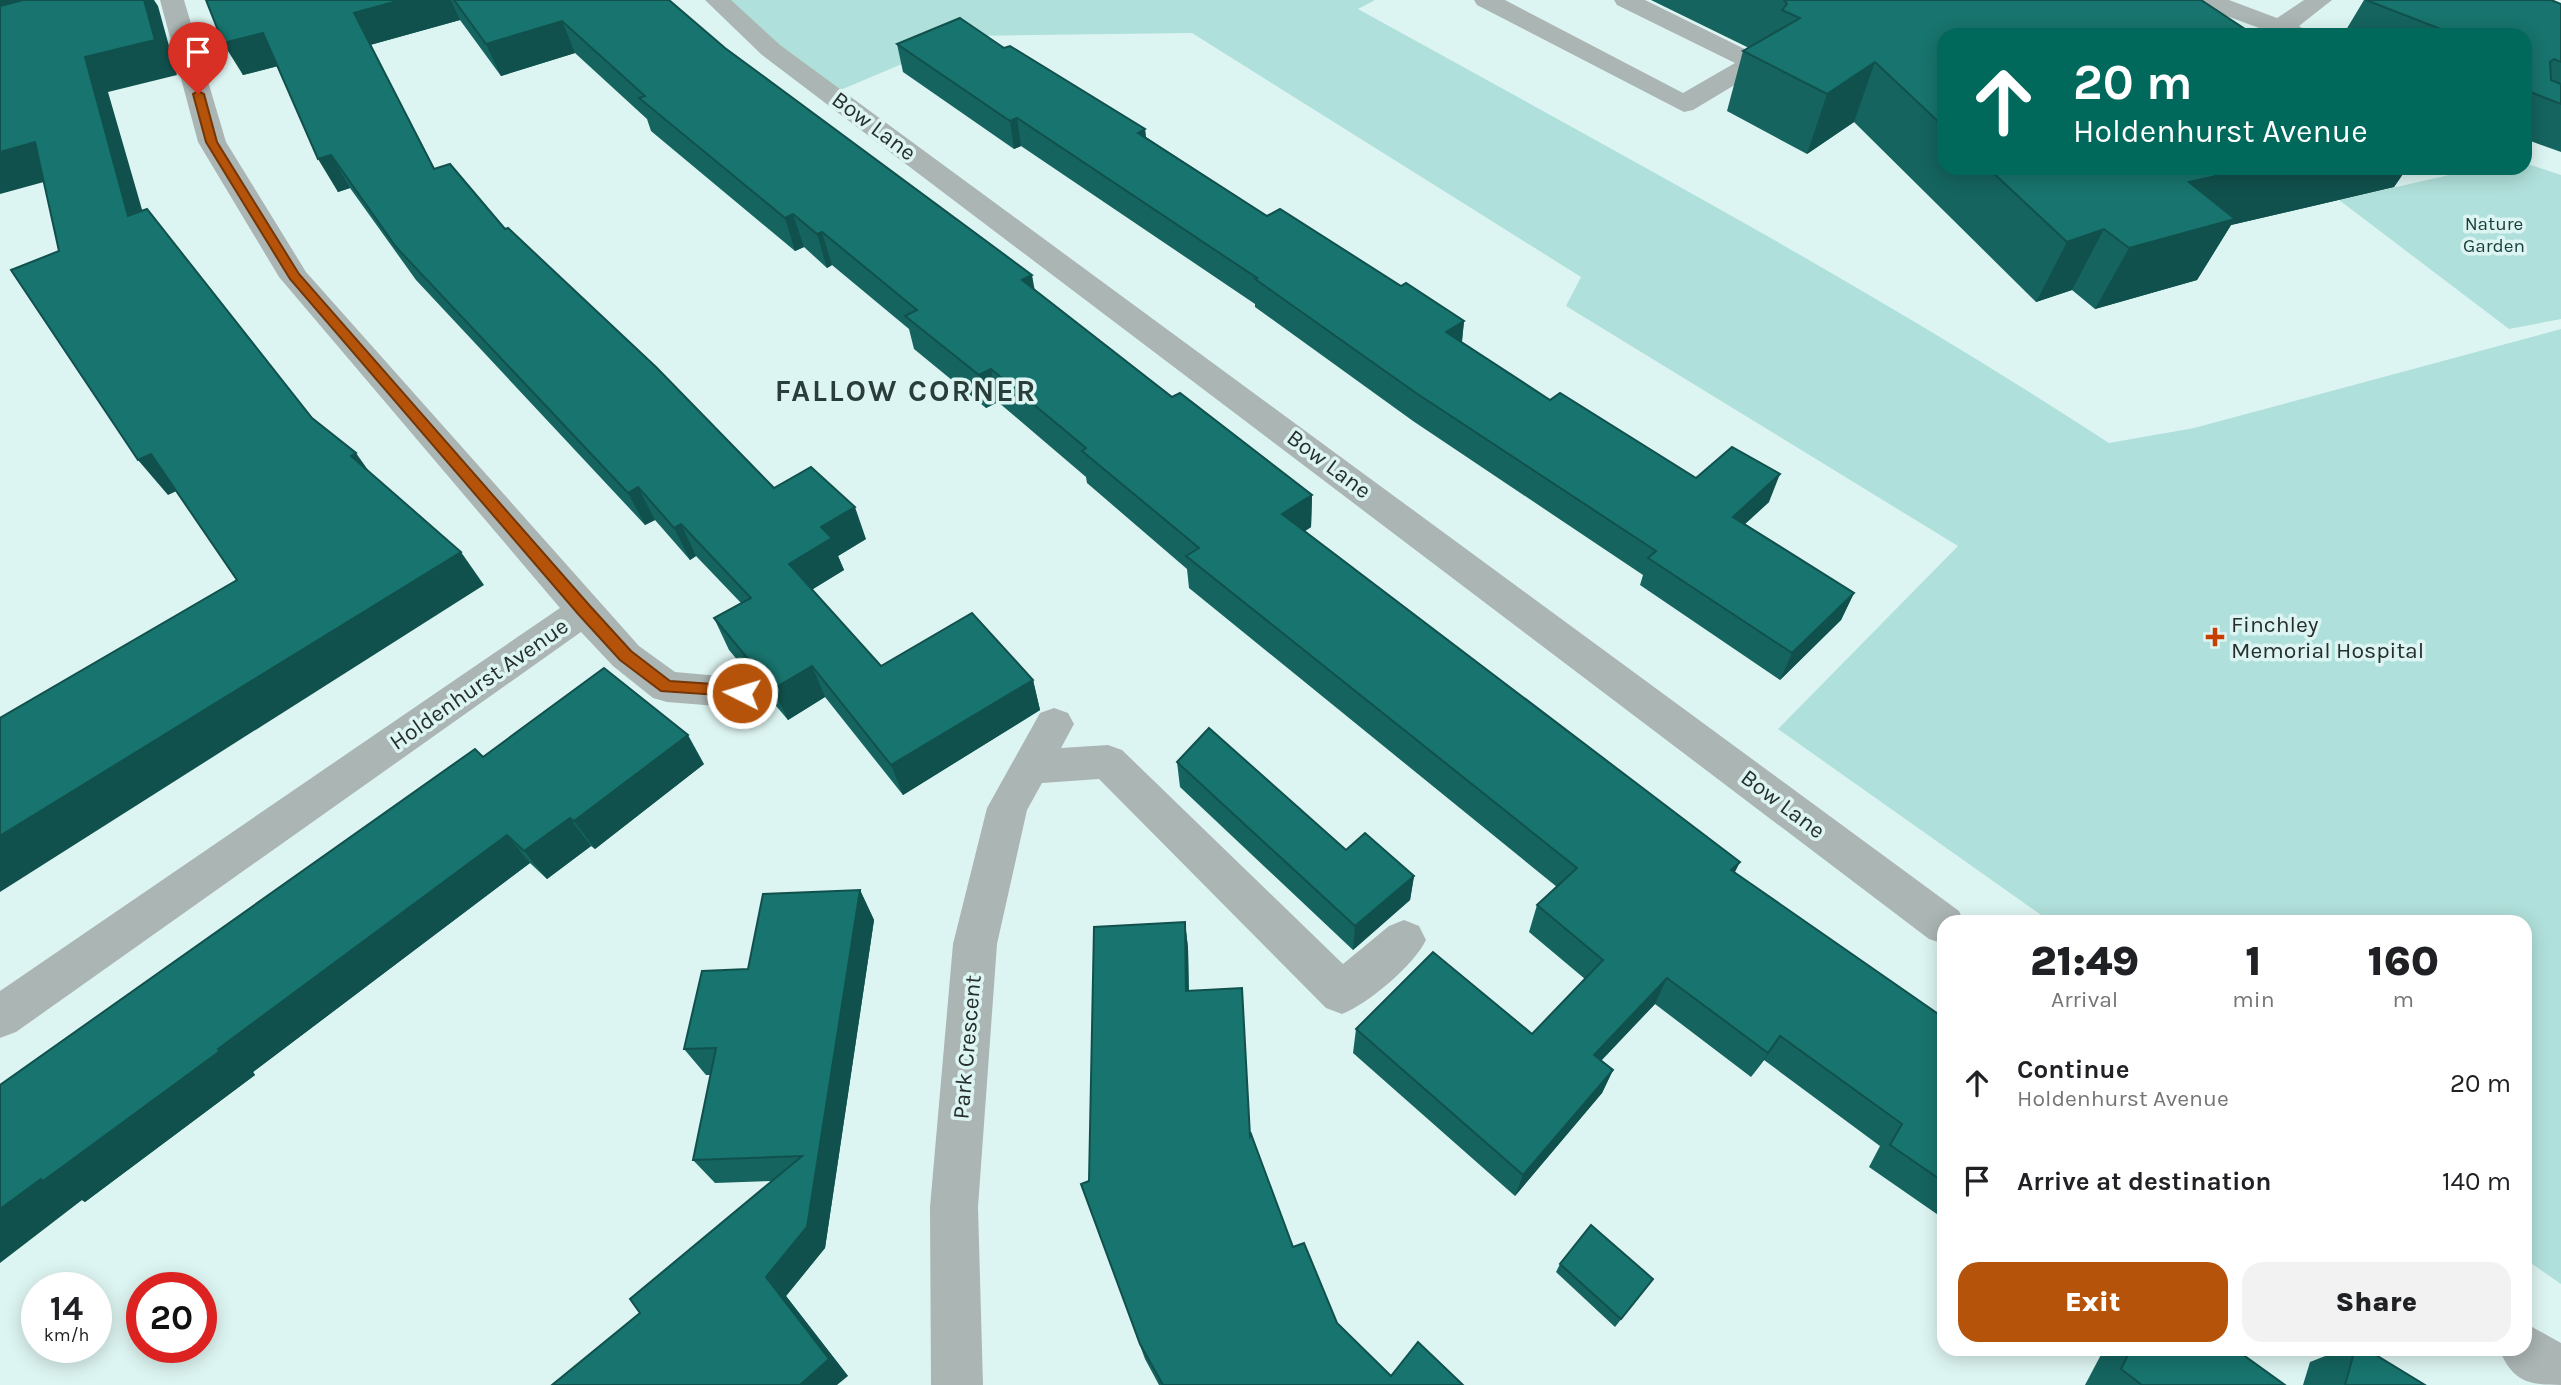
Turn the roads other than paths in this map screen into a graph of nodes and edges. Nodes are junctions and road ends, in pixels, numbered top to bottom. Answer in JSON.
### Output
{"nodes":[{"id":1,"x":172,"y":0,"type":"edge"},
{"id":2,"x":717,"y":0,"type":"edge"},
{"id":3,"x":1486,"y":0,"type":"edge"},
{"id":4,"x":1626,"y":0,"type":"edge"},
{"id":5,"x":2206,"y":0,"type":"edge"},
{"id":6,"x":2320,"y":0,"type":"edge"},
{"id":7,"x":2282,"y":28,"type":"edge"},
{"id":8,"x":2293,"y":28,"type":"edge"},
{"id":9,"x":584,"y":611,"type":"junction"},
{"id":10,"x":742,"y":693,"type":"dead end"},
{"id":11,"x":1054,"y":724,"type":"dead end"},
{"id":12,"x":1030,"y":766,"type":"junction"},
{"id":13,"x":1937,"y":920,"type":"edge"},
{"id":14,"x":1404,"y":940,"type":"dead end"},
{"id":15,"x":0,"y":1017,"type":"edge"},
{"id":16,"x":2532,"y":1354,"type":"edge"},
{"id":17,"x":2561,"y":1376,"type":"edge"},
{"id":18,"x":957,"y":1385,"type":"edge"}],
"edges":[{"from":1,"to":9,"type":"street","name":"Holdenhurst Avenue"},
{"from":2,"to":13,"type":"street","name":"Bow Lane"},
{"from":3,"to":4,"type":"street"},
{"from":5,"to":7,"type":"street"},
{"from":6,"to":8,"type":"street"},
{"from":9,"to":10,"type":"street"},
{"from":9,"to":15,"type":"street","name":"Holdenhurst Avenue"},
{"from":11,"to":12,"type":"street","name":"Park Crescent"},
{"from":12,"to":14,"type":"street"},
{"from":12,"to":18,"type":"street","name":"Park Crescent"},
{"from":16,"to":17,"type":"street"}]}
